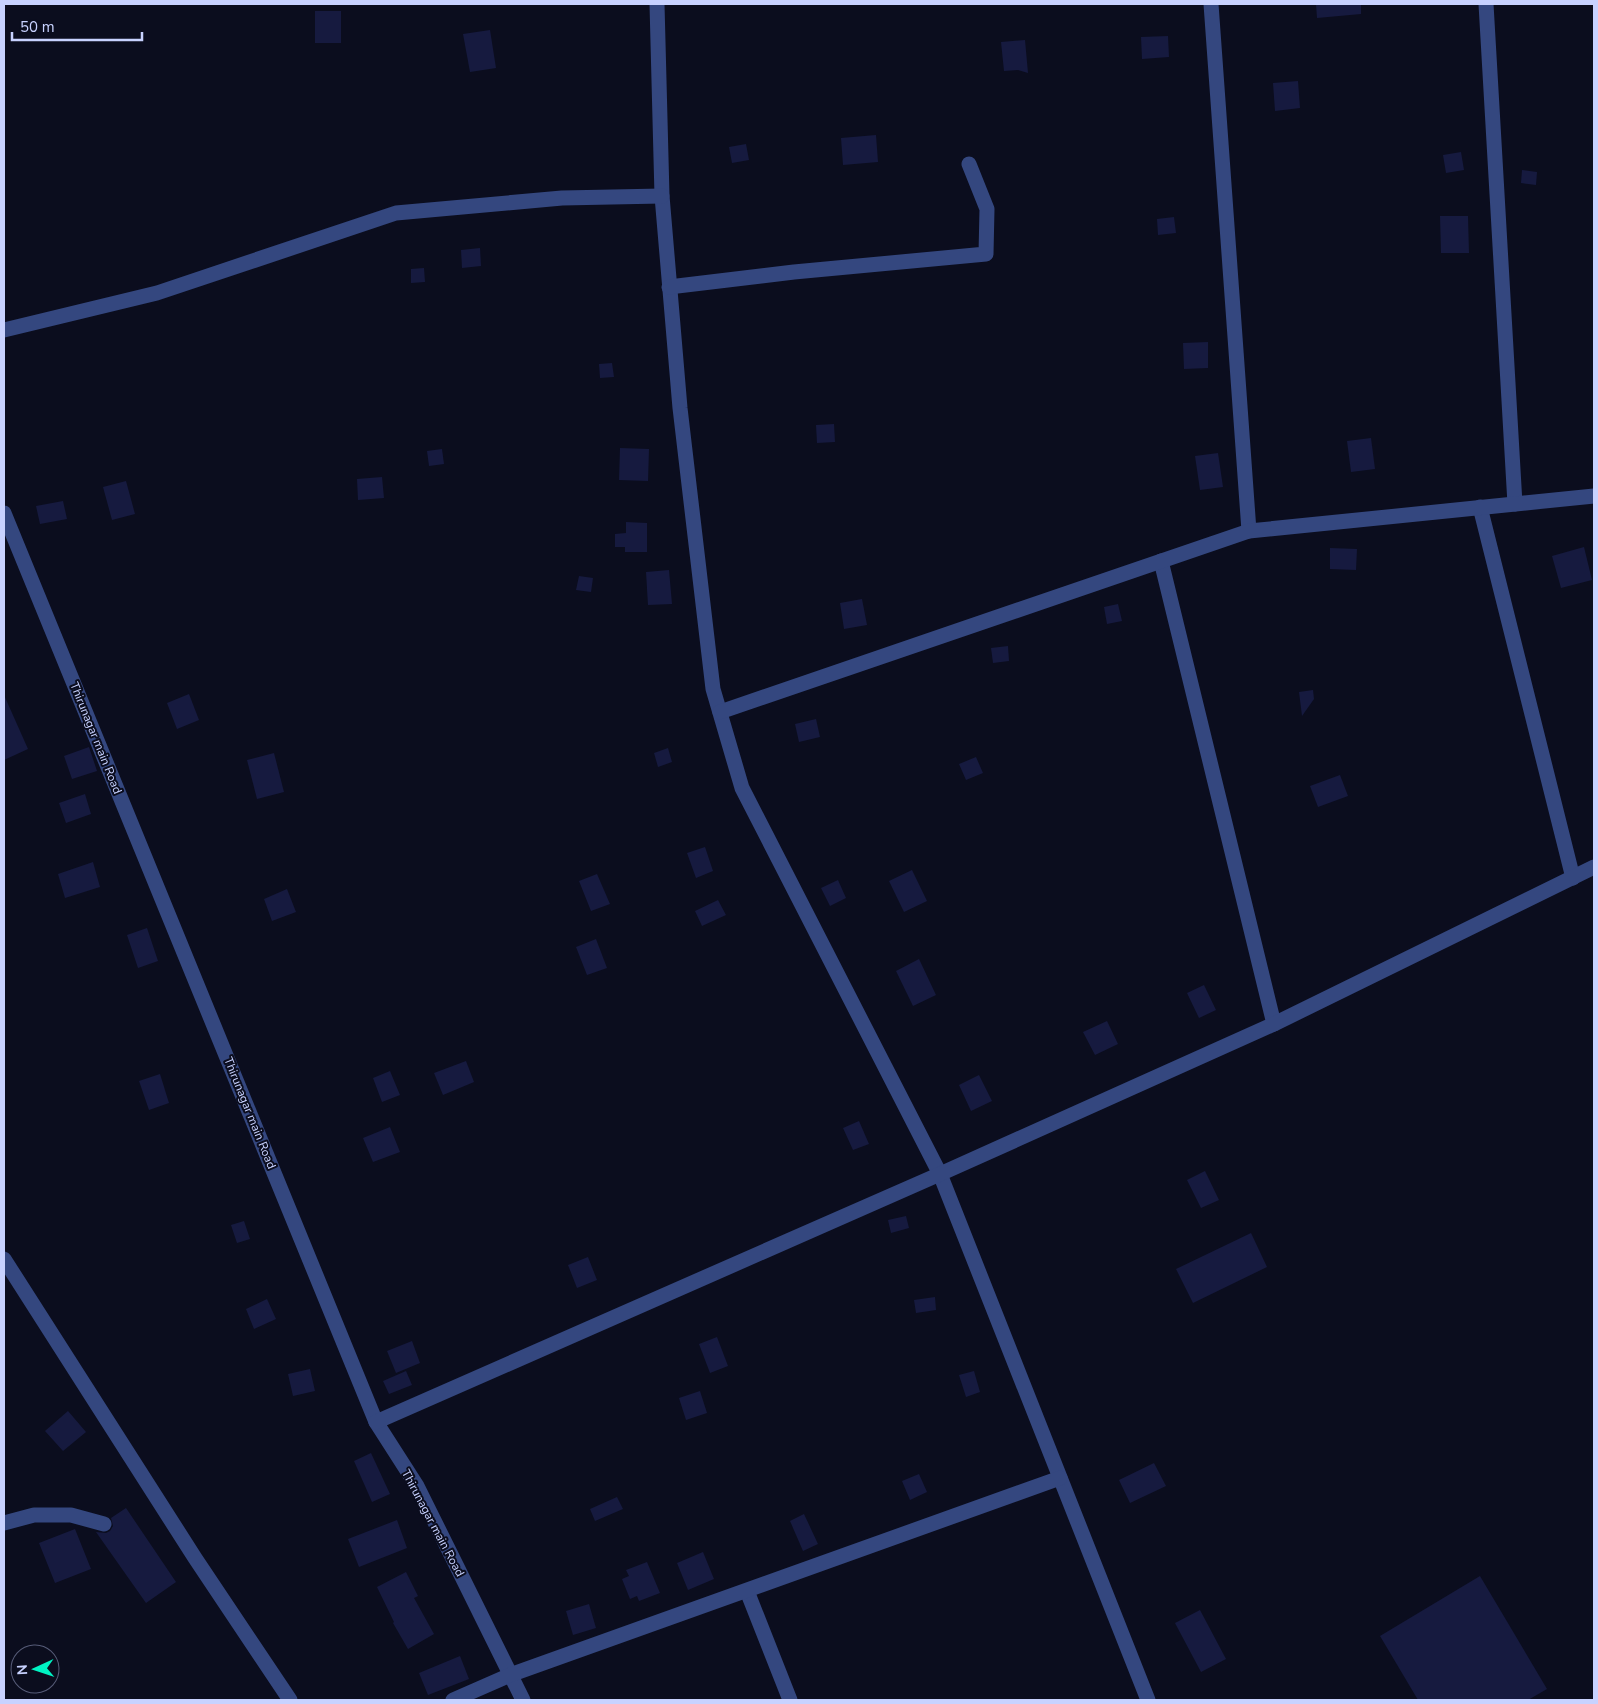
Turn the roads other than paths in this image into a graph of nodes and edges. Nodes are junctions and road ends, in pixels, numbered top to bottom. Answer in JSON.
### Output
{"nodes":[{"id":1,"x":657,"y":4,"type":"edge"},
{"id":2,"x":1211,"y":4,"type":"edge"},
{"id":3,"x":1486,"y":4,"type":"edge"},
{"id":4,"x":969,"y":164,"type":"dead end"},
{"id":5,"x":662,"y":196,"type":"junction"},
{"id":6,"x":669,"y":287,"type":"junction"},
{"id":7,"x":4,"y":330,"type":"edge"},
{"id":8,"x":1594,"y":496,"type":"edge"},
{"id":9,"x":1514,"y":504,"type":"junction"},
{"id":10,"x":1480,"y":507,"type":"junction"},
{"id":11,"x":4,"y":513,"type":"edge"},
{"id":12,"x":1249,"y":531,"type":"junction"},
{"id":13,"x":1161,"y":561,"type":"junction"},
{"id":14,"x":720,"y":712,"type":"junction"},
{"id":15,"x":1594,"y":867,"type":"edge"},
{"id":16,"x":1574,"y":878,"type":"junction"},
{"id":17,"x":1274,"y":1024,"type":"junction"},
{"id":18,"x":940,"y":1174,"type":"junction"},
{"id":19,"x":4,"y":1259,"type":"edge"},
{"id":20,"x":376,"y":1422,"type":"junction"},
{"id":21,"x":1060,"y":1478,"type":"junction"},
{"id":22,"x":4,"y":1523,"type":"edge"},
{"id":23,"x":104,"y":1524,"type":"dead end"},
{"id":24,"x":747,"y":1590,"type":"junction"},
{"id":25,"x":510,"y":1675,"type":"junction"},
{"id":26,"x":290,"y":1700,"type":"edge"},
{"id":27,"x":453,"y":1700,"type":"edge"},
{"id":28,"x":523,"y":1700,"type":"edge"},
{"id":29,"x":790,"y":1700,"type":"edge"},
{"id":30,"x":1148,"y":1700,"type":"edge"}],
"edges":[{"from":1,"to":5,"type":"street"},
{"from":2,"to":12,"type":"street"},
{"from":3,"to":9,"type":"street"},
{"from":4,"to":6,"type":"street"},
{"from":5,"to":6,"type":"street"},
{"from":5,"to":7,"type":"street"},
{"from":6,"to":14,"type":"street"},
{"from":8,"to":9,"type":"street"},
{"from":9,"to":10,"type":"street"},
{"from":10,"to":12,"type":"street"},
{"from":10,"to":16,"type":"street"},
{"from":11,"to":20,"type":"street","name":"Thirunagar main Road"},
{"from":12,"to":13,"type":"street"},
{"from":13,"to":14,"type":"street"},
{"from":13,"to":17,"type":"street"},
{"from":14,"to":18,"type":"street"},
{"from":15,"to":16,"type":"street"},
{"from":16,"to":17,"type":"street"},
{"from":17,"to":18,"type":"street"},
{"from":18,"to":20,"type":"street"},
{"from":18,"to":21,"type":"street"},
{"from":19,"to":26,"type":"street"},
{"from":20,"to":25,"type":"street","name":"Thirunagar main Road"},
{"from":21,"to":24,"type":"street"},
{"from":21,"to":30,"type":"street"},
{"from":22,"to":23,"type":"street"},
{"from":24,"to":25,"type":"street"},
{"from":24,"to":29,"type":"street"},
{"from":25,"to":27,"type":"street"},
{"from":25,"to":28,"type":"street","name":"Thirunagar main Road"}]}
